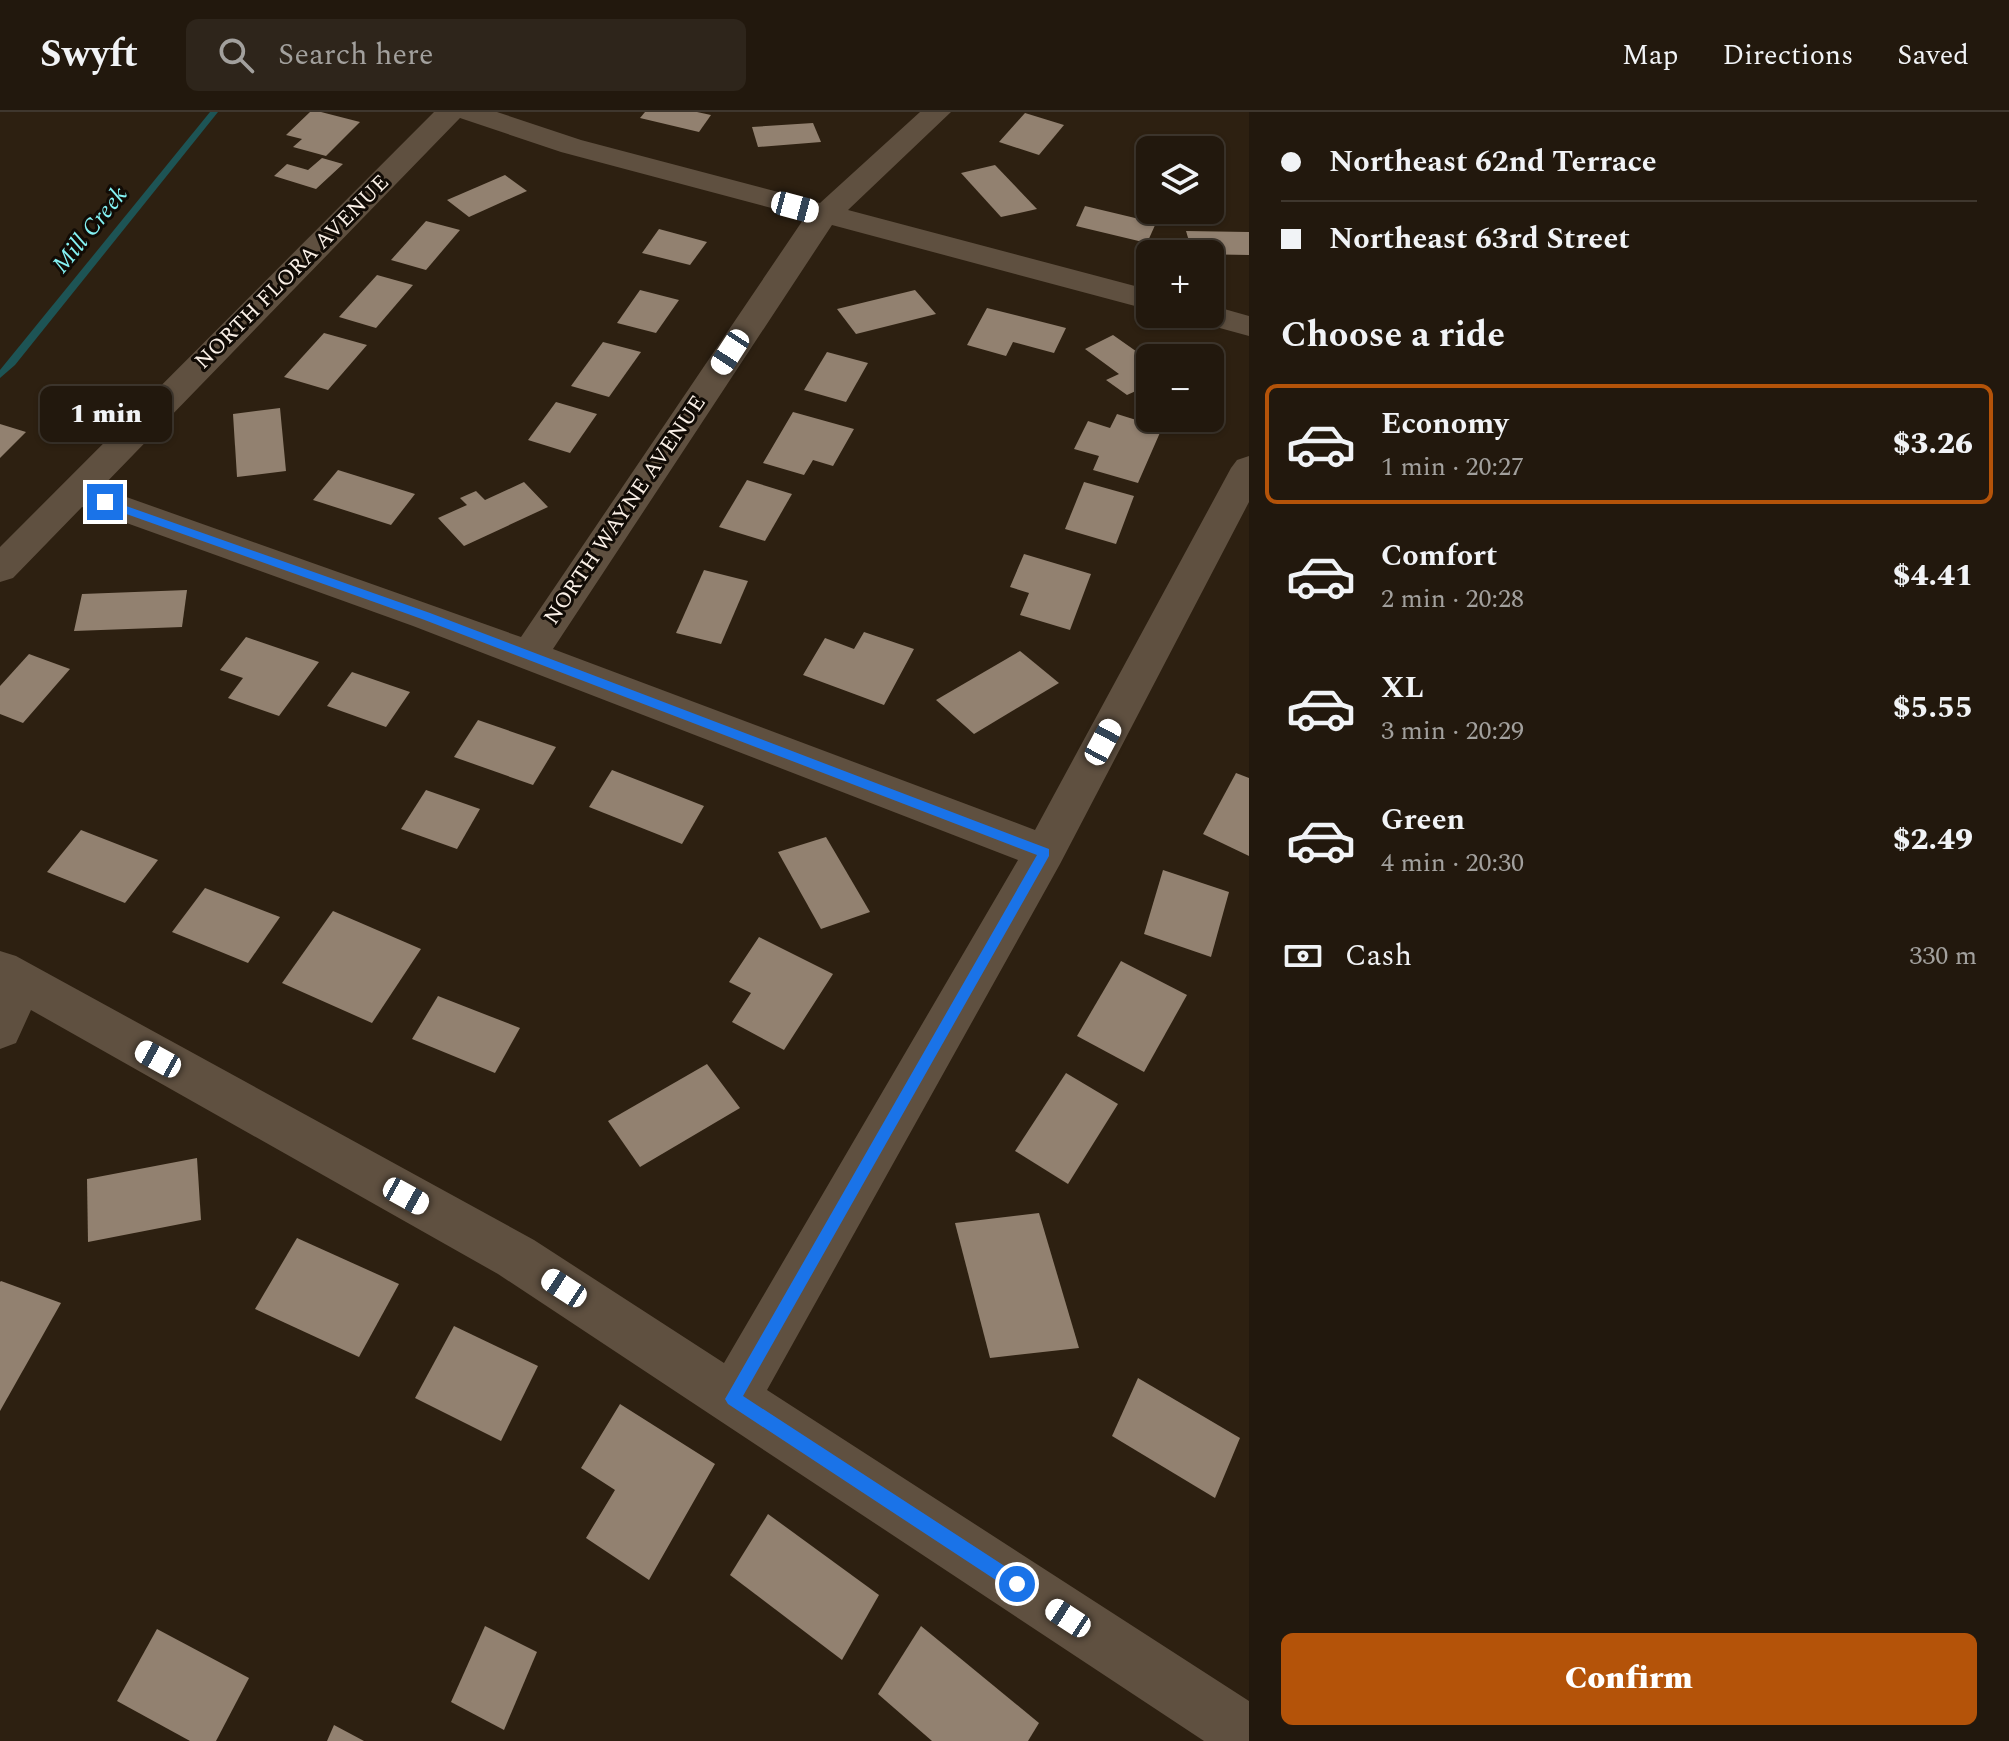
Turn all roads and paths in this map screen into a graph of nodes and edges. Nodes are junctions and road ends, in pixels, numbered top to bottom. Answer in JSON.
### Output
{"nodes":[{"id":1,"x":450,"y":112,"type":"edge"},
{"id":2,"x":469,"y":112,"type":"edge"},
{"id":3,"x":937,"y":112,"type":"edge"},
{"id":4,"x":823,"y":214,"type":"junction"},
{"id":5,"x":1136,"y":296,"type":"edge"},
{"id":6,"x":1224,"y":319,"type":"edge"},
{"id":7,"x":1249,"y":326,"type":"edge"},
{"id":8,"x":1249,"y":468,"type":"edge"},
{"id":9,"x":76,"y":492,"type":"junction"},
{"id":10,"x":0,"y":569,"type":"edge"},
{"id":11,"x":529,"y":655,"type":"junction"},
{"id":12,"x":1045,"y":852,"type":"junction"},
{"id":13,"x":10,"y":976,"type":"edge"},
{"id":14,"x":0,"y":1029,"type":"edge"},
{"id":15,"x":733,"y":1399,"type":"junction"},
{"id":16,"x":1249,"y":1736,"type":"edge"}],
"edges":[{"from":1,"to":9,"type":"street","name":"NORTH FLORA AVENUE"},
{"from":2,"to":4,"type":"street"},
{"from":3,"to":4,"type":"street","name":"NORTH WAYNE AVENUE"},
{"from":4,"to":5,"type":"street"},
{"from":4,"to":11,"type":"street","name":"NORTH WAYNE AVENUE"},
{"from":6,"to":7,"type":"street"},
{"from":8,"to":12,"type":"street"},
{"from":9,"to":10,"type":"street","name":"NORTH FLORA AVENUE"},
{"from":9,"to":11,"type":"street"},
{"from":11,"to":12,"type":"street"},
{"from":12,"to":15,"type":"street"},
{"from":13,"to":14,"type":"street"},
{"from":13,"to":15,"type":"street"},
{"from":15,"to":16,"type":"street"}]}
